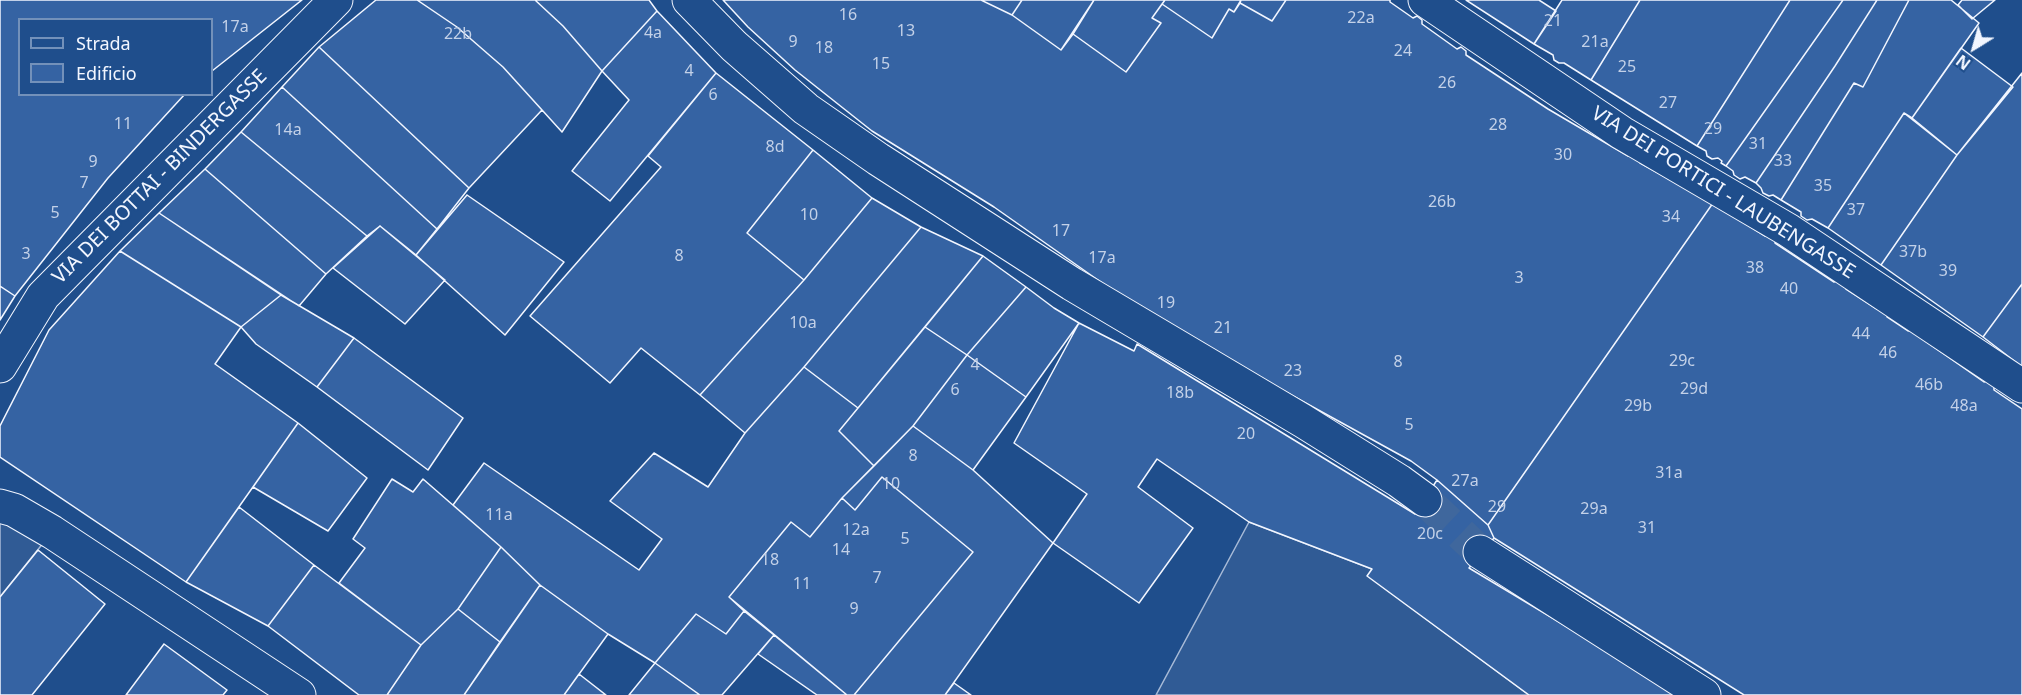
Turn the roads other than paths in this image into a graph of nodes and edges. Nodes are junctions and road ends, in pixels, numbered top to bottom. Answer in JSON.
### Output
{"nodes":[{"id":1,"x":336,"y":0,"type":"edge"},
{"id":2,"x":689,"y":0,"type":"edge"},
{"id":3,"x":1425,"y":0,"type":"edge"},
{"id":4,"x":0,"y":366,"type":"edge"},
{"id":5,"x":2022,"y":386,"type":"edge"},
{"id":6,"x":1425,"y":500,"type":"tunnel mouth"},
{"id":7,"x":0,"y":506,"type":"edge"},
{"id":8,"x":1480,"y":552,"type":"tunnel mouth"},
{"id":9,"x":298,"y":695,"type":"edge"},
{"id":10,"x":1704,"y":695,"type":"edge"}],
"edges":[{"from":1,"to":4,"type":"street","name":"VIA DEI BOTTAI - BINDERGASSE"},
{"from":2,"to":6,"type":"street"},
{"from":3,"to":5,"type":"street","name":"VIA DEI PORTICI - LAUBENGASSE"},
{"from":7,"to":9,"type":"street"},
{"from":8,"to":10,"type":"street"}]}
